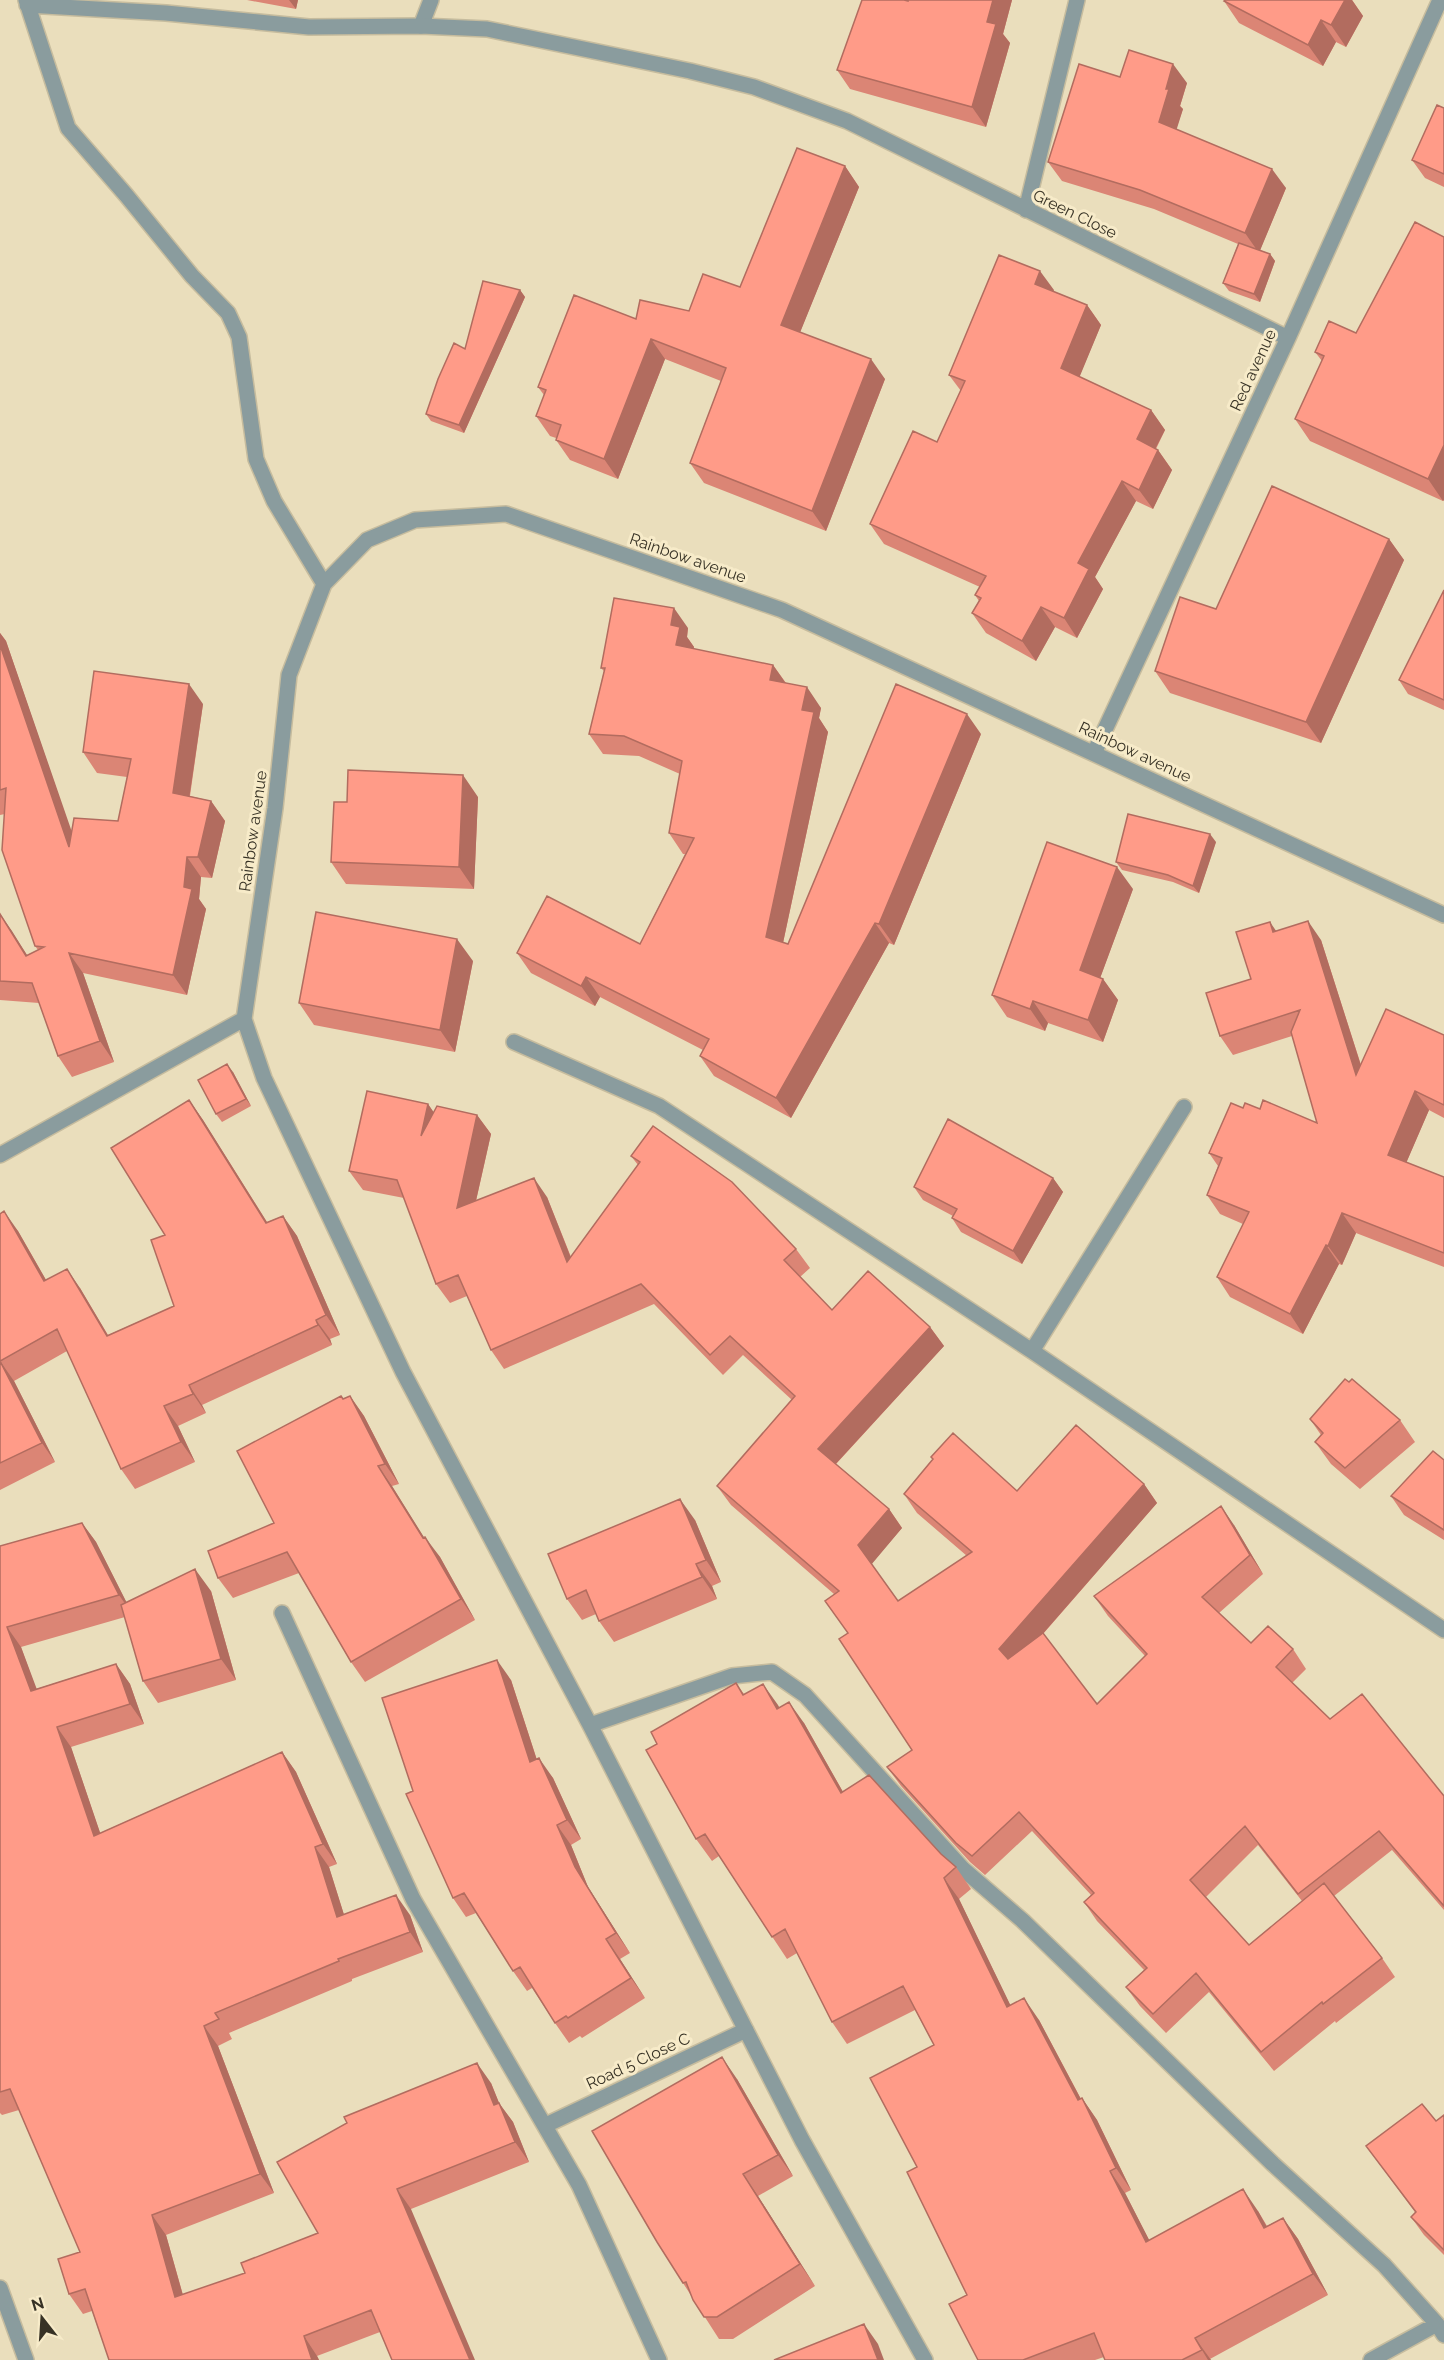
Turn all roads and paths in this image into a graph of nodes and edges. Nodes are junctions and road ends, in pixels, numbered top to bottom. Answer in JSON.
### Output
{"nodes":[{"id":1,"x":431,"y":0,"type":"edge"},
{"id":2,"x":1077,"y":0,"type":"edge"},
{"id":3,"x":1440,"y":0,"type":"edge"},
{"id":4,"x":27,"y":2,"type":"edge"},
{"id":5,"x":421,"y":26,"type":"junction"},
{"id":6,"x":1026,"y":210,"type":"junction"},
{"id":7,"x":1288,"y":338,"type":"junction"},
{"id":8,"x":324,"y":584,"type":"junction"},
{"id":9,"x":1094,"y":753,"type":"junction"},
{"id":10,"x":1444,"y":915,"type":"edge"},
{"id":11,"x":244,"y":1019,"type":"junction"},
{"id":12,"x":514,"y":1042,"type":"dead end"},
{"id":13,"x":1184,"y":1107,"type":"dead end"},
{"id":14,"x":0,"y":1155,"type":"edge"},
{"id":15,"x":1032,"y":1352,"type":"junction"},
{"id":16,"x":282,"y":1613,"type":"dead end"},
{"id":17,"x":1444,"y":1630,"type":"edge"},
{"id":18,"x":590,"y":1725,"type":"junction"},
{"id":19,"x":746,"y":2030,"type":"junction"},
{"id":20,"x":546,"y":2125,"type":"junction"},
{"id":21,"x":0,"y":2288,"type":"edge"},
{"id":22,"x":1441,"y":2329,"type":"edge"},
{"id":23,"x":26,"y":2360,"type":"edge"},
{"id":24,"x":659,"y":2360,"type":"edge"},
{"id":25,"x":925,"y":2360,"type":"edge"},
{"id":26,"x":1371,"y":2360,"type":"edge"}],
"edges":[{"from":1,"to":5,"type":"street"},
{"from":2,"to":6,"type":"street"},
{"from":3,"to":7,"type":"street","name":"Red avenue"},
{"from":4,"to":5,"type":"street","name":"Green Close"},
{"from":4,"to":8,"type":"street"},
{"from":5,"to":6,"type":"street","name":"Green Close"},
{"from":6,"to":7,"type":"street","name":"Green Close"},
{"from":7,"to":9,"type":"street","name":"Red avenue"},
{"from":8,"to":9,"type":"street","name":"Rainbow avenue"},
{"from":8,"to":11,"type":"street","name":"Rainbow avenue"},
{"from":9,"to":10,"type":"street","name":"Rainbow avenue"},
{"from":11,"to":14,"type":"street"},
{"from":11,"to":18,"type":"street"},
{"from":12,"to":15,"type":"street"},
{"from":13,"to":15,"type":"street"},
{"from":15,"to":17,"type":"street"},
{"from":16,"to":20,"type":"street"},
{"from":18,"to":19,"type":"street"},
{"from":18,"to":22,"type":"street"},
{"from":19,"to":20,"type":"street","name":"Road 5 Close C"},
{"from":19,"to":25,"type":"street"},
{"from":20,"to":24,"type":"street"},
{"from":21,"to":23,"type":"street"},
{"from":22,"to":26,"type":"street"}]}
